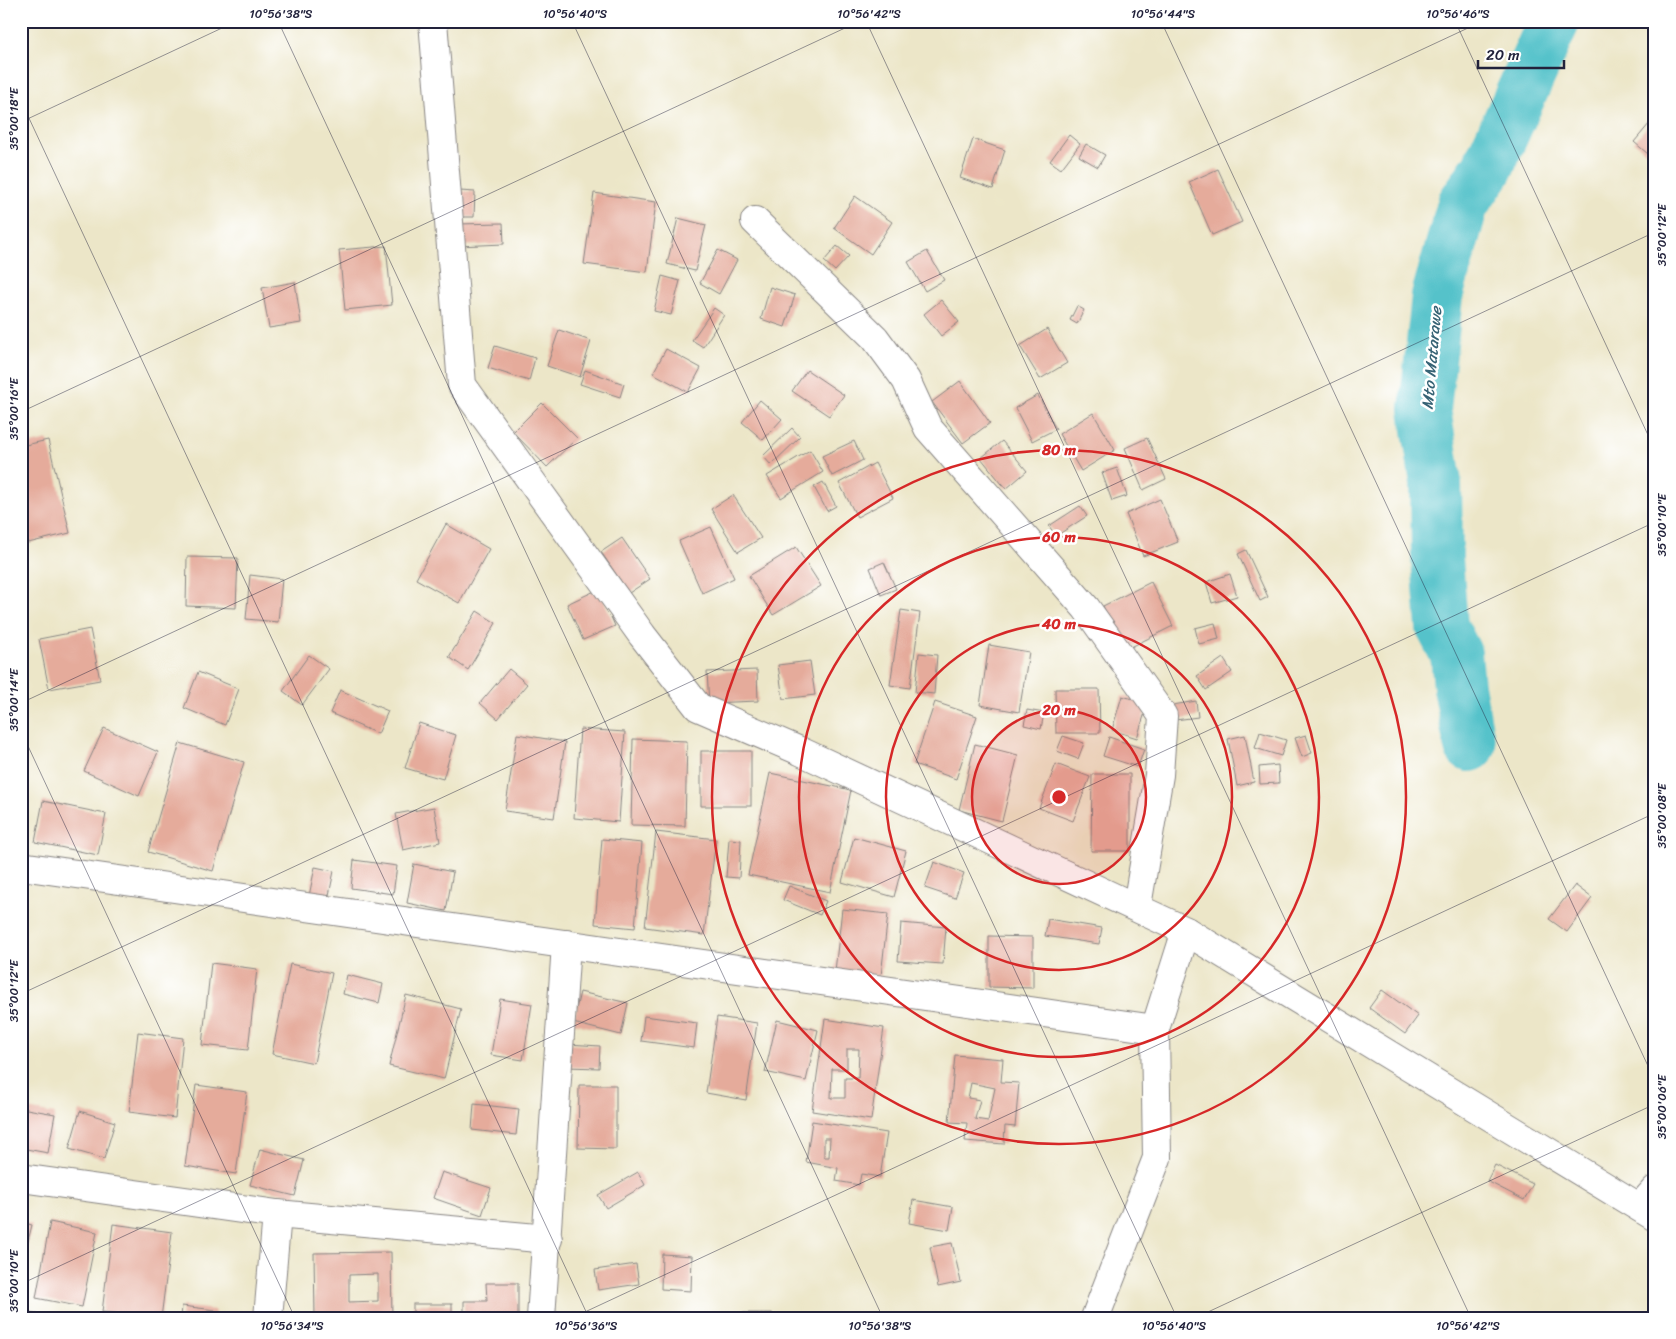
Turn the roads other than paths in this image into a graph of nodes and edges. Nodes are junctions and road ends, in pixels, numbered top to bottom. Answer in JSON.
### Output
{"nodes":[{"id":1,"x":433,"y":21,"type":"edge"},
{"id":2,"x":755,"y":221,"type":"dead end"},
{"id":3,"x":21,"y":866,"type":"edge"},
{"id":4,"x":1137,"y":906,"type":"junction"},
{"id":5,"x":1186,"y":931,"type":"junction"},
{"id":6,"x":566,"y":944,"type":"junction"},
{"id":7,"x":1156,"y":1029,"type":"junction"},
{"id":8,"x":21,"y":1178,"type":"edge"},
{"id":9,"x":1650,"y":1205,"type":"edge"},
{"id":10,"x":277,"y":1214,"type":"junction"},
{"id":11,"x":548,"y":1239,"type":"junction"},
{"id":12,"x":268,"y":1318,"type":"edge"},
{"id":13,"x":542,"y":1318,"type":"edge"},
{"id":14,"x":1095,"y":1318,"type":"edge"}],
"edges":[{"from":1,"to":4,"type":"street"},
{"from":2,"to":4,"type":"street"},
{"from":3,"to":6,"type":"street"},
{"from":4,"to":5,"type":"street"},
{"from":5,"to":7,"type":"street"},
{"from":5,"to":9,"type":"street"},
{"from":6,"to":7,"type":"street"},
{"from":6,"to":11,"type":"street"},
{"from":7,"to":14,"type":"street"},
{"from":8,"to":10,"type":"street"},
{"from":10,"to":11,"type":"street"},
{"from":10,"to":12,"type":"street"},
{"from":11,"to":13,"type":"street"}]}
